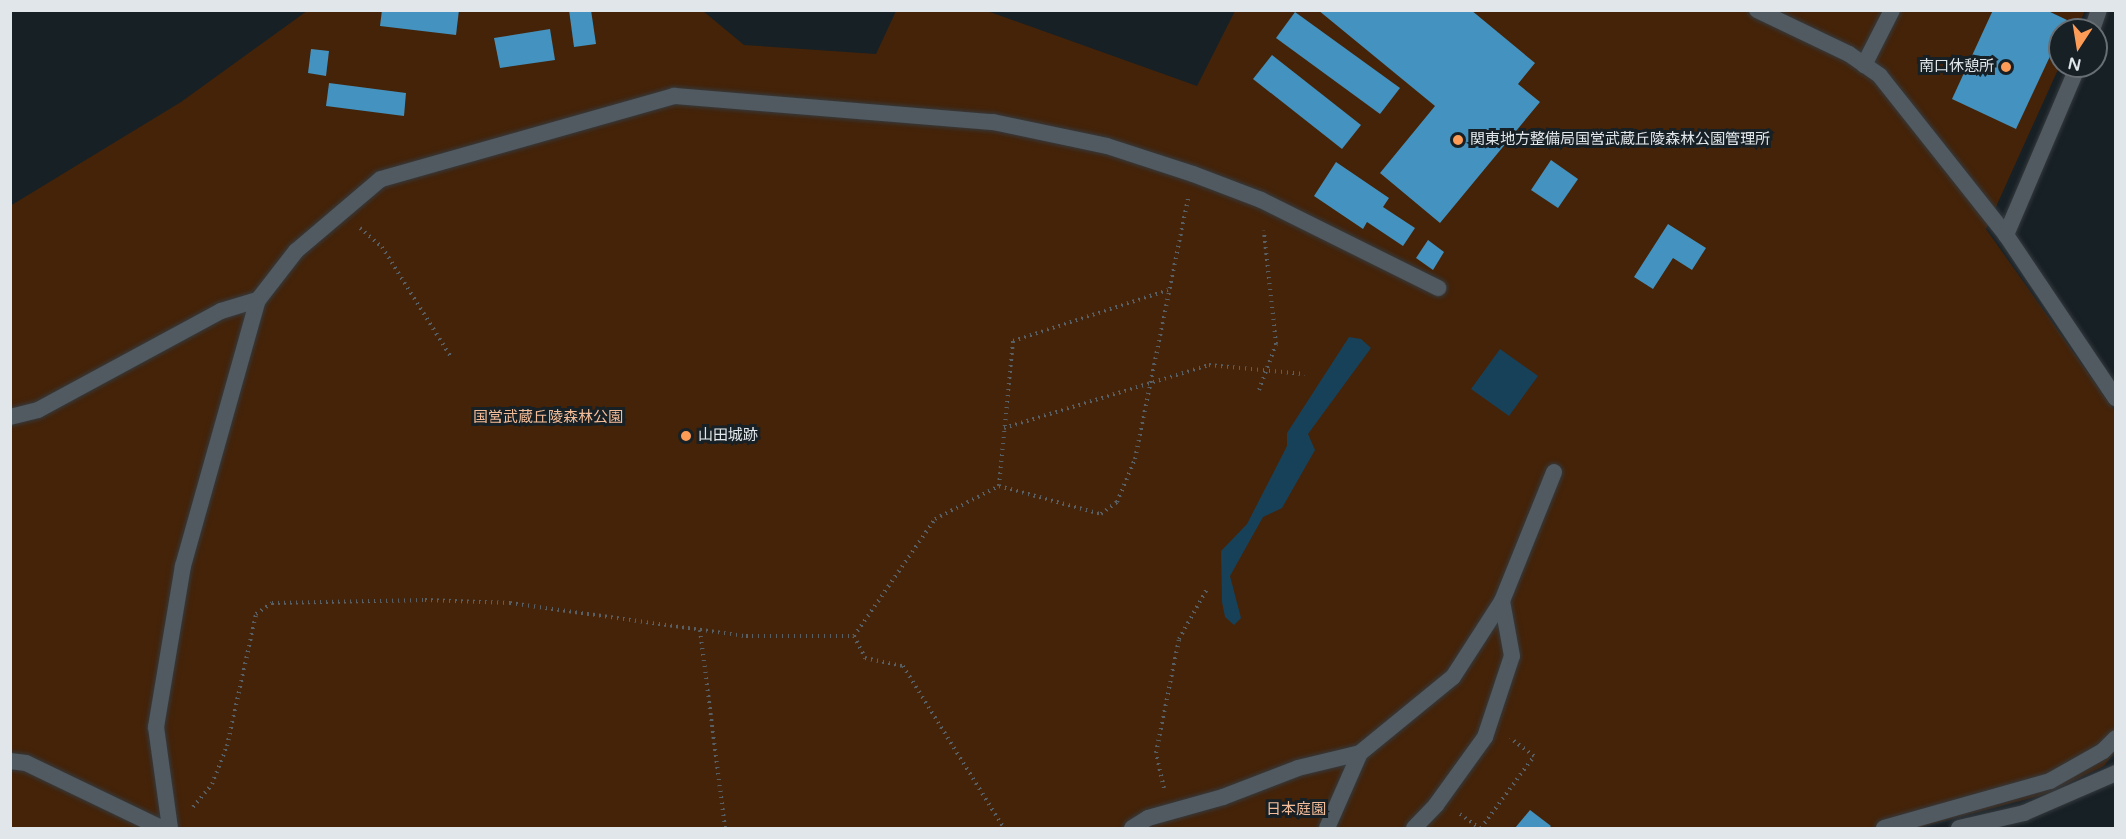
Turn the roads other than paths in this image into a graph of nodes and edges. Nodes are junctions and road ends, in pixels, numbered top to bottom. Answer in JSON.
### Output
{"nodes":[{"id":1,"x":1757,"y":10,"type":"edge"},
{"id":2,"x":1892,"y":10,"type":"edge"},
{"id":3,"x":1864,"y":65,"type":"junction"},
{"id":4,"x":2073,"y":78,"type":"edge"},
{"id":5,"x":2006,"y":235,"type":"junction"},
{"id":6,"x":1438,"y":288,"type":"dead end"},
{"id":7,"x":258,"y":300,"type":"junction"},
{"id":8,"x":2115,"y":399,"type":"edge"},
{"id":9,"x":10,"y":417,"type":"edge"},
{"id":10,"x":1554,"y":472,"type":"dead end"},
{"id":11,"x":1502,"y":601,"type":"junction"},
{"id":12,"x":2115,"y":738,"type":"edge"},
{"id":13,"x":1360,"y":753,"type":"junction"},
{"id":14,"x":10,"y":760,"type":"edge"},
{"id":15,"x":2115,"y":773,"type":"edge"},
{"id":16,"x":161,"y":828,"type":"edge"},
{"id":17,"x":170,"y":828,"type":"edge"},
{"id":18,"x":1132,"y":828,"type":"edge"},
{"id":19,"x":1327,"y":828,"type":"edge"},
{"id":20,"x":1414,"y":828,"type":"edge"},
{"id":21,"x":1884,"y":828,"type":"edge"},
{"id":22,"x":1959,"y":828,"type":"edge"}],
"edges":[{"from":1,"to":3,"type":"street"},
{"from":2,"to":3,"type":"street"},
{"from":3,"to":5,"type":"street"},
{"from":4,"to":5,"type":"street"},
{"from":5,"to":8,"type":"street"},
{"from":6,"to":7,"type":"street"},
{"from":7,"to":9,"type":"street"},
{"from":7,"to":17,"type":"street"},
{"from":10,"to":11,"type":"street"},
{"from":11,"to":13,"type":"street"},
{"from":11,"to":20,"type":"street"},
{"from":12,"to":21,"type":"street"},
{"from":13,"to":18,"type":"street"},
{"from":13,"to":19,"type":"street"},
{"from":14,"to":16,"type":"street"},
{"from":15,"to":22,"type":"street"}]}
